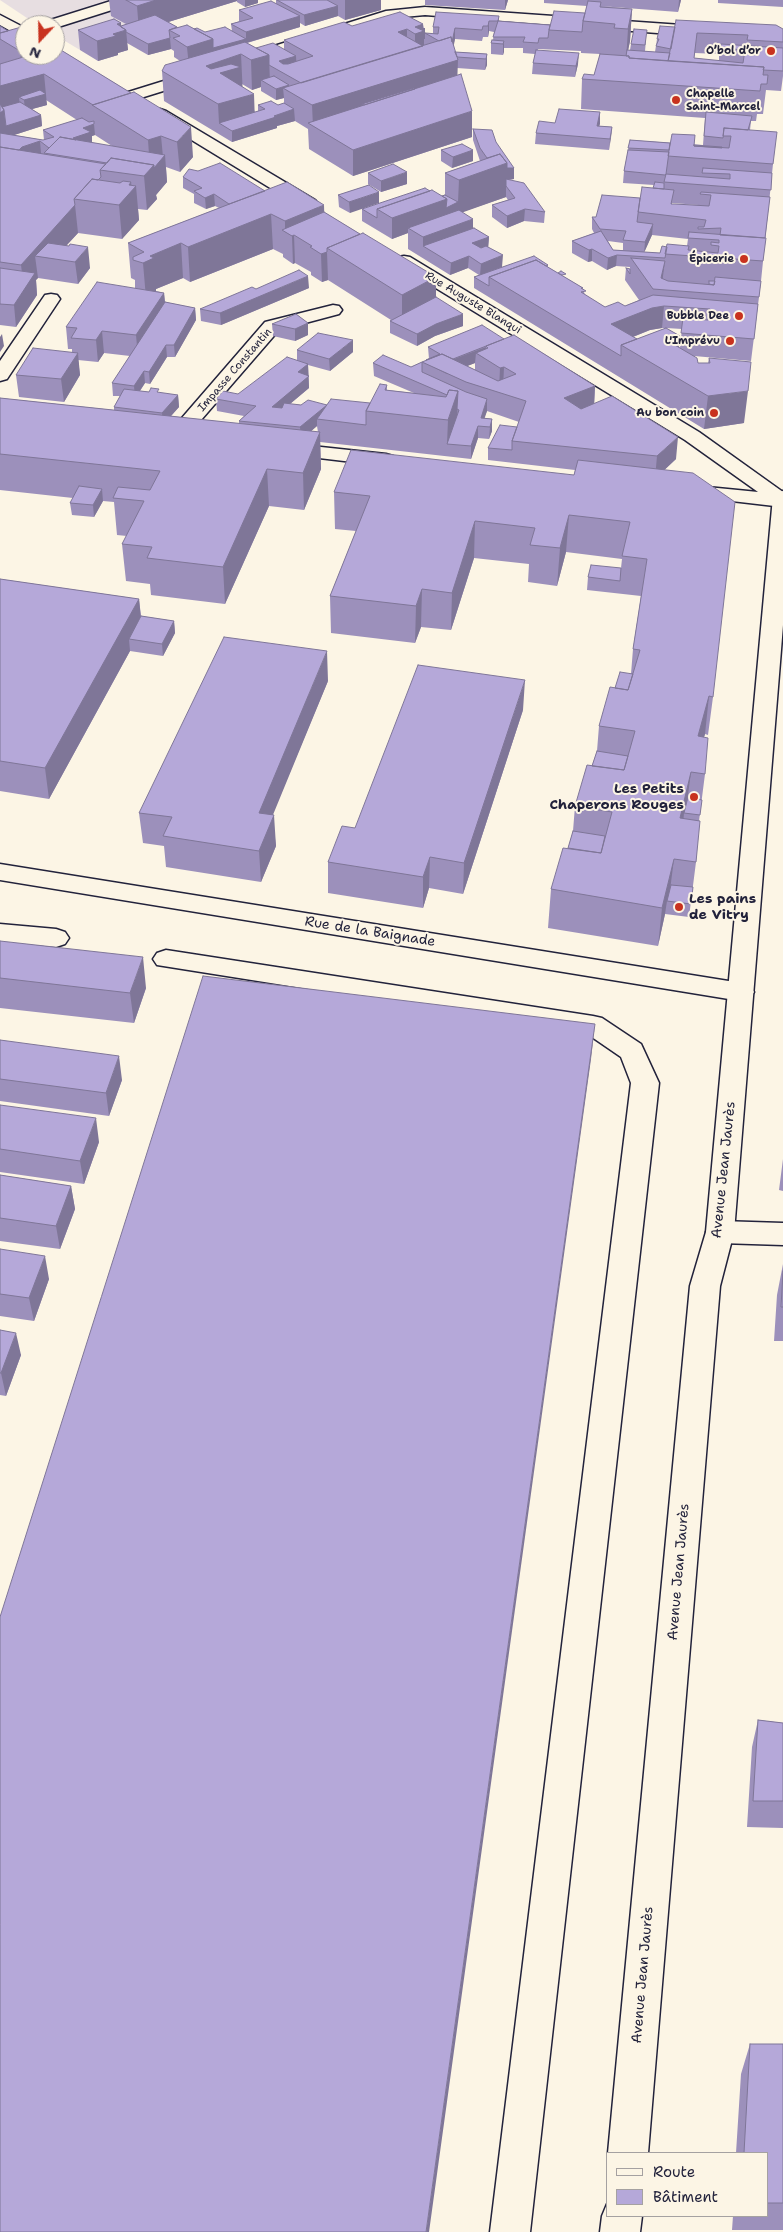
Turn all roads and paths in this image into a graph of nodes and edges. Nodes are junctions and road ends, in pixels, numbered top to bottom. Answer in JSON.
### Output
{"nodes":[{"id":1,"x":129,"y":0,"type":"edge"},
{"id":2,"x":0,"y":19,"type":"edge"},
{"id":3,"x":65,"y":20,"type":"edge"},
{"id":4,"x":15,"y":28,"type":"edge"},
{"id":5,"x":713,"y":32,"type":"edge"},
{"id":6,"x":232,"y":64,"type":"edge"},
{"id":7,"x":213,"y":70,"type":"edge"},
{"id":8,"x":326,"y":214,"type":"edge"},
{"id":9,"x":386,"y":250,"type":"edge"},
{"id":10,"x":51,"y":299,"type":"dead end"},
{"id":11,"x":333,"y":310,"type":"dead end"},
{"id":12,"x":0,"y":375,"type":"edge"},
{"id":13,"x":175,"y":438,"type":"edge"},
{"id":14,"x":264,"y":447,"type":"edge"},
{"id":15,"x":402,"y":461,"type":"edge"},
{"id":16,"x":669,"y":489,"type":"edge"},
{"id":17,"x":783,"y":499,"type":"edge"},
{"id":18,"x":0,"y":872,"type":"edge"},
{"id":19,"x":0,"y":933,"type":"edge"},
{"id":20,"x":56,"y":938,"type":"dead end"},
{"id":21,"x":166,"y":959,"type":"dead end"},
{"id":22,"x":740,"y":992,"type":"junction"},
{"id":23,"x":720,"y":1232,"type":"junction"},
{"id":24,"x":783,"y":1234,"type":"edge"},
{"id":25,"x":628,"y":2152,"type":"edge"},
{"id":26,"x":622,"y":2217,"type":"edge"},
{"id":27,"x":510,"y":2232,"type":"edge"},
{"id":28,"x":620,"y":2232,"type":"edge"}],
"edges":[{"from":1,"to":3,"type":"street"},
{"from":2,"to":4,"type":"street"},
{"from":5,"to":6,"type":"street"},
{"from":7,"to":8,"type":"street"},
{"from":9,"to":17,"type":"street","name":"Rue Auguste Blanqui"},
{"from":10,"to":12,"type":"street"},
{"from":11,"to":13,"type":"street","name":"Impasse Constantin"},
{"from":14,"to":15,"type":"street"},
{"from":16,"to":17,"type":"street"},
{"from":17,"to":22,"type":"street","name":"Avenue Jean Jaurès"},
{"from":18,"to":22,"type":"street","name":"Rue de la Baignade"},
{"from":19,"to":20,"type":"street"},
{"from":21,"to":27,"type":"street"},
{"from":22,"to":23,"type":"street","name":"Avenue Jean Jaurès"},
{"from":23,"to":24,"type":"street"},
{"from":23,"to":25,"type":"street","name":"Avenue Jean Jaurès"},
{"from":26,"to":28,"type":"street"}]}
